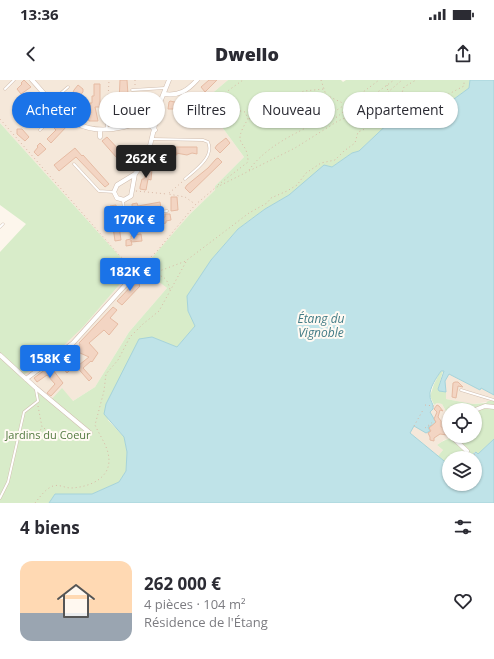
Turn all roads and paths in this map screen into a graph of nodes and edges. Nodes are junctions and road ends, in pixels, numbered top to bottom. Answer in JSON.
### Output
{"nodes":[{"id":1,"x":14,"y":80,"type":"edge"},
{"id":2,"x":32,"y":80,"type":"edge"},
{"id":3,"x":109,"y":80,"type":"edge"},
{"id":4,"x":135,"y":80,"type":"edge"},
{"id":5,"x":169,"y":80,"type":"edge"},
{"id":6,"x":198,"y":80,"type":"edge"},
{"id":7,"x":243,"y":80,"type":"edge"},
{"id":8,"x":321,"y":80,"type":"edge"},
{"id":9,"x":379,"y":80,"type":"edge"},
{"id":10,"x":394,"y":80,"type":"edge"},
{"id":11,"x":402,"y":80,"type":"edge"},
{"id":12,"x":416,"y":80,"type":"edge"},
{"id":13,"x":464,"y":80,"type":"edge"},
{"id":14,"x":387,"y":85,"type":"junction"},
{"id":15,"x":68,"y":87,"type":"dead end"},
{"id":16,"x":166,"y":88,"type":"junction"},
{"id":17,"x":5,"y":89,"type":"dead end"},
{"id":18,"x":324,"y":89,"type":"junction"},
{"id":19,"x":132,"y":90,"type":"dead end"},
{"id":20,"x":136,"y":90,"type":"junction"},
{"id":21,"x":43,"y":92,"type":"edge"},
{"id":22,"x":62,"y":92,"type":"edge"},
{"id":23,"x":109,"y":92,"type":"edge"},
{"id":24,"x":165,"y":92,"type":"edge"},
{"id":25,"x":302,"y":92,"type":"edge"},
{"id":26,"x":362,"y":92,"type":"edge"},
{"id":27,"x":378,"y":92,"type":"edge"},
{"id":28,"x":388,"y":92,"type":"joint"},
{"id":29,"x":402,"y":92,"type":"edge"},
{"id":30,"x":453,"y":92,"type":"edge"},
{"id":31,"x":165,"y":94,"type":"edge"},
{"id":32,"x":343,"y":104,"type":"edge"},
{"id":33,"x":343,"y":118,"type":"edge"},
{"id":34,"x":0,"y":119,"type":"edge"},
{"id":35,"x":248,"y":119,"type":"joint"},
{"id":36,"x":86,"y":128,"type":"edge"},
{"id":37,"x":117,"y":128,"type":"edge"},
{"id":38,"x":305,"y":128,"type":"edge"},
{"id":39,"x":365,"y":128,"type":"edge"},
{"id":40,"x":107,"y":130,"type":"joint"},
{"id":41,"x":154,"y":130,"type":"edge"},
{"id":42,"x":100,"y":131,"type":"junction"},
{"id":43,"x":100,"y":137,"type":"dead end"},
{"id":44,"x":153,"y":139,"type":"junction"},
{"id":45,"x":133,"y":150,"type":"dead end"},
{"id":46,"x":147,"y":158,"type":"junction"},
{"id":47,"x":74,"y":164,"type":"dead end"},
{"id":48,"x":249,"y":170,"type":"junction"},
{"id":49,"x":135,"y":174,"type":"junction"},
{"id":50,"x":185,"y":179,"type":"joint"},
{"id":51,"x":215,"y":188,"type":"junction"},
{"id":52,"x":132,"y":191,"type":"junction"},
{"id":53,"x":114,"y":192,"type":"junction"},
{"id":54,"x":168,"y":194,"type":"junction"},
{"id":55,"x":123,"y":200,"type":"junction"},
{"id":56,"x":195,"y":205,"type":"junction"},
{"id":57,"x":167,"y":211,"type":"dead end"},
{"id":58,"x":3,"y":224,"type":"dead end"},
{"id":59,"x":0,"y":227,"type":"edge"},
{"id":60,"x":187,"y":260,"type":"junction"},
{"id":61,"x":137,"y":272,"type":"junction"},
{"id":62,"x":153,"y":274,"type":"junction"},
{"id":63,"x":170,"y":290,"type":"junction"},
{"id":64,"x":0,"y":355,"type":"edge"},
{"id":65,"x":26,"y":379,"type":"junction"},
{"id":66,"x":36,"y":388,"type":"junction"},
{"id":67,"x":461,"y":390,"type":"dead end"},
{"id":68,"x":494,"y":400,"type":"edge"},
{"id":69,"x":38,"y":402,"type":"junction"},
{"id":70,"x":425,"y":405,"type":"dead end"},
{"id":71,"x":434,"y":406,"type":"dead end"},
{"id":72,"x":482,"y":407,"type":"edge"},
{"id":73,"x":494,"y":407,"type":"edge"},
{"id":74,"x":423,"y":410,"type":"dead end"},
{"id":75,"x":434,"y":421,"type":"dead end"},
{"id":76,"x":414,"y":426,"type":"dead end"},
{"id":77,"x":42,"y":427,"type":"junction"},
{"id":78,"x":425,"y":428,"type":"dead end"},
{"id":79,"x":90,"y":433,"type":"dead end"},
{"id":80,"x":458,"y":443,"type":"edge"},
{"id":81,"x":467,"y":451,"type":"dead end"},
{"id":82,"x":0,"y":498,"type":"edge"},
{"id":83,"x":35,"y":503,"type":"edge"}],
"edges":[{"from":1,"to":17,"type":"lane"},
{"from":2,"to":21,"type":"street"},
{"from":3,"to":23,"type":"path"},
{"from":4,"to":20,"type":"path"},
{"from":5,"to":16,"type":"street"},
{"from":6,"to":31,"type":"street"},
{"from":7,"to":35,"type":"path"},
{"from":8,"to":18,"type":"path"},
{"from":9,"to":26,"type":"path"},
{"from":10,"to":14,"type":"path"},
{"from":11,"to":28,"type":"path"},
{"from":12,"to":29,"type":"path"},
{"from":13,"to":30,"type":"path"},
{"from":14,"to":27,"type":"path"},
{"from":14,"to":28,"type":"path"},
{"from":15,"to":22,"type":"lane"},
{"from":16,"to":20,"type":"lane"},
{"from":16,"to":24,"type":"street"},
{"from":18,"to":25,"type":"path"},
{"from":18,"to":32,"type":"path"},
{"from":19,"to":20,"type":"lane"},
{"from":33,"to":48,"type":"path"},
{"from":34,"to":61,"type":"path"},
{"from":35,"to":51,"type":"path"},
{"from":36,"to":42,"type":"street"},
{"from":37,"to":40,"type":"street"},
{"from":38,"to":48,"type":"path"},
{"from":39,"to":60,"type":"path"},
{"from":40,"to":42,"type":"street"},
{"from":41,"to":44,"type":"street"},
{"from":42,"to":43,"type":"street"},
{"from":44,"to":46,"type":"street"},
{"from":44,"to":50,"type":"lane"},
{"from":45,"to":46,"type":"lane"},
{"from":46,"to":49,"type":"street"},
{"from":47,"to":53,"type":"lane"},
{"from":48,"to":51,"type":"path"},
{"from":49,"to":52,"type":"street"},
{"from":49,"to":53,"type":"street"},
{"from":50,"to":54,"type":"path"},
{"from":51,"to":56,"type":"path"},
{"from":52,"to":54,"type":"path"},
{"from":52,"to":55,"type":"street"},
{"from":53,"to":55,"type":"street"},
{"from":54,"to":56,"type":"path"},
{"from":55,"to":57,"type":"lane"},
{"from":56,"to":61,"type":"path"},
{"from":58,"to":59,"type":"lane"},
{"from":60,"to":62,"type":"path"},
{"from":60,"to":63,"type":"path"},
{"from":61,"to":62,"type":"path"},
{"from":61,"to":65,"type":"street"},
{"from":62,"to":63,"type":"path"},
{"from":63,"to":83,"type":"path"},
{"from":64,"to":65,"type":"street"},
{"from":65,"to":66,"type":"street"},
{"from":66,"to":69,"type":"lane"},
{"from":66,"to":79,"type":"street"},
{"from":67,"to":68,"type":"lane"},
{"from":69,"to":77,"type":"path"},
{"from":69,"to":82,"type":"lane"},
{"from":70,"to":71,"type":"path"},
{"from":72,"to":73,"type":"street"},
{"from":74,"to":76,"type":"path"},
{"from":75,"to":78,"type":"path"},
{"from":77,"to":77,"type":"path"},
{"from":80,"to":81,"type":"street"}]}
